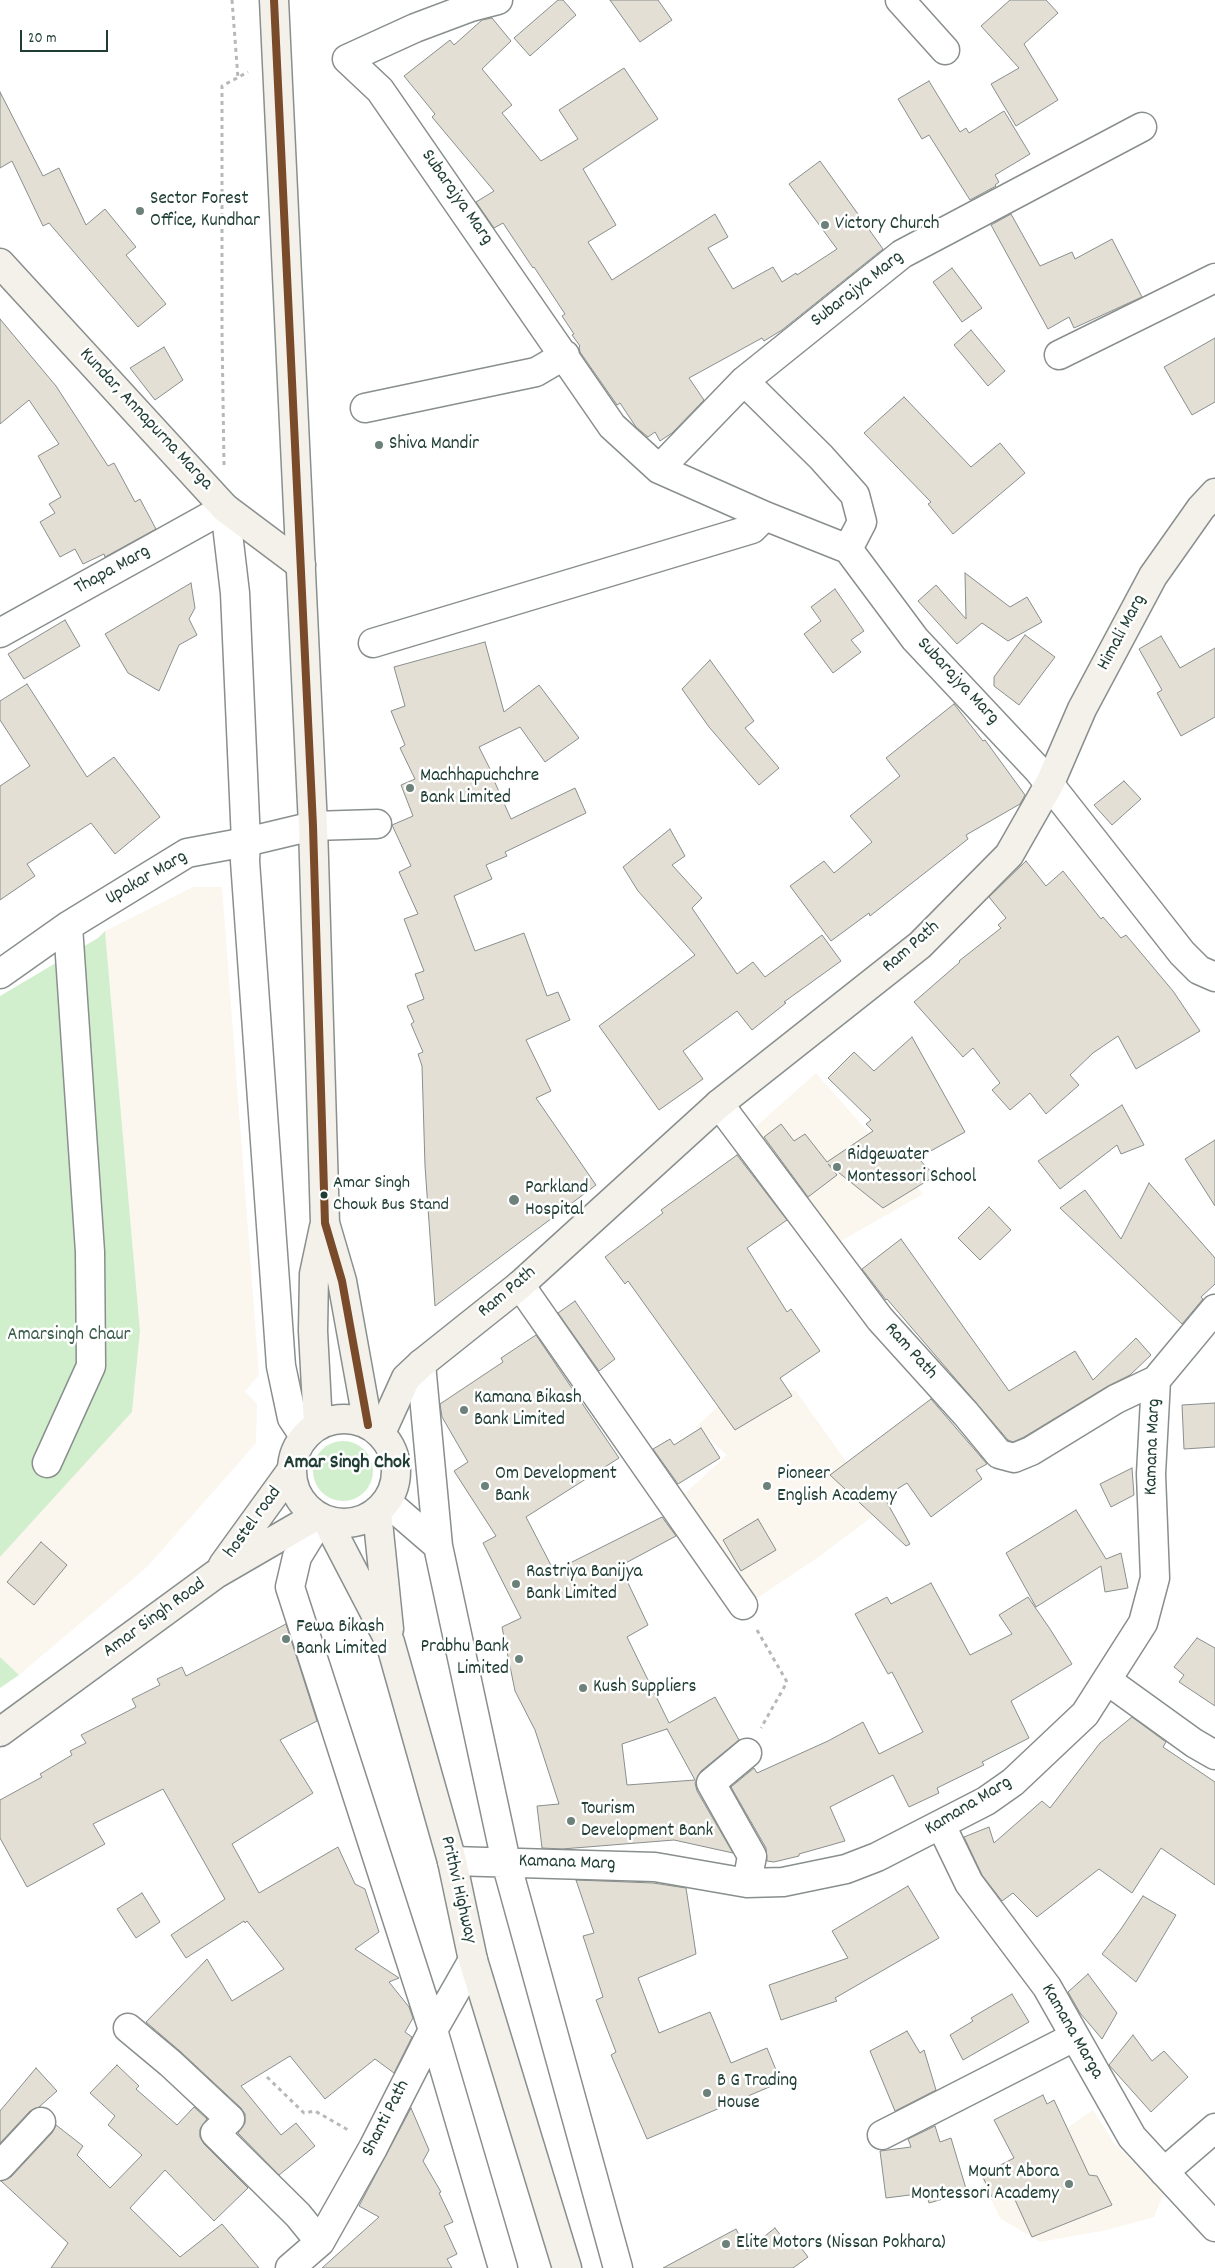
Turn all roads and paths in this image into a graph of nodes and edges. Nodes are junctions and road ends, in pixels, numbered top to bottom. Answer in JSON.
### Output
{"nodes":[{"id":1,"x":232,"y":0,"type":"edge"},
{"id":2,"x":274,"y":0,"type":"edge"},
{"id":3,"x":498,"y":0,"type":"edge"},
{"id":4,"x":900,"y":0,"type":"edge"},
{"id":5,"x":945,"y":50,"type":"dead end"},
{"id":6,"x":238,"y":78,"type":"dead end"},
{"id":7,"x":222,"y":86,"type":"dead end"},
{"id":8,"x":1142,"y":127,"type":"dead end"},
{"id":9,"x":0,"y":263,"type":"edge"},
{"id":10,"x":1215,"y":278,"type":"edge"},
{"id":11,"x":565,"y":355,"type":"junction"},
{"id":12,"x":1059,"y":355,"type":"dead end"},
{"id":13,"x":744,"y":380,"type":"junction"},
{"id":14,"x":365,"y":408,"type":"dead end"},
{"id":15,"x":659,"y":469,"type":"junction"},
{"id":16,"x":1215,"y":493,"type":"edge"},
{"id":17,"x":225,"y":508,"type":"junction"},
{"id":18,"x":765,"y":516,"type":"junction"},
{"id":19,"x":848,"y":549,"type":"junction"},
{"id":20,"x":301,"y":564,"type":"junction"},
{"id":21,"x":0,"y":633,"type":"edge"},
{"id":22,"x":373,"y":643,"type":"dead end"},
{"id":23,"x":1050,"y":784,"type":"junction"},
{"id":24,"x":378,"y":824,"type":"dead end"},
{"id":25,"x":313,"y":826,"type":"junction"},
{"id":26,"x":246,"y":842,"type":"junction"},
{"id":27,"x":68,"y":926,"type":"junction"},
{"id":28,"x":1207,"y":973,"type":"edge"},
{"id":29,"x":0,"y":974,"type":"edge"},
{"id":30,"x":1215,"y":998,"type":"edge"},
{"id":31,"x":719,"y":1104,"type":"junction"},
{"id":32,"x":325,"y":1223,"type":"junction"},
{"id":33,"x":520,"y":1285,"type":"junction"},
{"id":34,"x":1215,"y":1309,"type":"edge"},
{"id":35,"x":421,"y":1364,"type":"junction"},
{"id":36,"x":1156,"y":1380,"type":"junction"},
{"id":37,"x":374,"y":1429,"type":"junction"},
{"id":38,"x":311,"y":1430,"type":"junction"},
{"id":39,"x":47,"y":1463,"type":"dead end"},
{"id":40,"x":291,"y":1471,"type":"junction"},
{"id":41,"x":382,"y":1507,"type":"junction"},
{"id":42,"x":321,"y":1518,"type":"junction"},
{"id":43,"x":438,"y":1546,"type":"junction"},
{"id":44,"x":216,"y":1574,"type":"junction"},
{"id":45,"x":743,"y":1605,"type":"joint"},
{"id":46,"x":390,"y":1642,"type":"junction"},
{"id":47,"x":1108,"y":1681,"type":"junction"},
{"id":48,"x":0,"y":1732,"type":"edge"},
{"id":49,"x":747,"y":1753,"type":"joint"},
{"id":50,"x":1215,"y":1755,"type":"edge"},
{"id":51,"x":941,"y":1825,"type":"junction"},
{"id":52,"x":452,"y":1861,"type":"junction"},
{"id":53,"x":506,"y":1862,"type":"junction"},
{"id":54,"x":747,"y":1883,"type":"junction"},
{"id":55,"x":473,"y":1960,"type":"junction"},
{"id":56,"x":128,"y":2028,"type":"dead end"},
{"id":57,"x":433,"y":2030,"type":"junction"},
{"id":58,"x":1074,"y":2037,"type":"junction"},
{"id":59,"x":267,"y":2077,"type":"dead end"},
{"id":60,"x":41,"y":2122,"type":"dead end"},
{"id":61,"x":1215,"y":2128,"type":"edge"},
{"id":62,"x":882,"y":2135,"type":"dead end"},
{"id":63,"x":373,"y":2148,"type":"junction"},
{"id":64,"x":0,"y":2166,"type":"edge"},
{"id":65,"x":1164,"y":2172,"type":"junction"},
{"id":66,"x":1215,"y":2228,"type":"edge"},
{"id":67,"x":320,"y":2242,"type":"junction"},
{"id":68,"x":290,"y":2268,"type":"edge"},
{"id":69,"x":503,"y":2268,"type":"edge"},
{"id":70,"x":567,"y":2268,"type":"edge"},
{"id":71,"x":618,"y":2268,"type":"edge"}],
"edges":[{"from":1,"to":6,"type":"path"},
{"from":2,"to":20,"type":"main road"},
{"from":3,"to":11,"type":"street","name":"Subarajya Marg"},
{"from":4,"to":5,"type":"street"},
{"from":7,"to":17,"type":"path"},
{"from":8,"to":13,"type":"street","name":"Subarajya Marg"},
{"from":9,"to":17,"type":"main road","name":"Kundar, Annapurna Marga"},
{"from":10,"to":12,"type":"street"},
{"from":11,"to":14,"type":"street"},
{"from":11,"to":15,"type":"street","name":"Subarajya Marg"},
{"from":13,"to":15,"type":"street","name":"Subarajya Marg"},
{"from":13,"to":19,"type":"street"},
{"from":15,"to":18,"type":"street","name":"Subarajya Marg"},
{"from":16,"to":23,"type":"main road","name":"Himali Marg"},
{"from":17,"to":20,"type":"main road","name":"Kundar, Annapurna Marga"},
{"from":17,"to":21,"type":"street","name":"Thapa Marg"},
{"from":17,"to":26,"type":"street"},
{"from":18,"to":19,"type":"street","name":"Subarajya Marg"},
{"from":18,"to":22,"type":"street"},
{"from":19,"to":23,"type":"street","name":"Subarajya Marg"},
{"from":20,"to":25,"type":"main road"},
{"from":23,"to":28,"type":"street","name":"Subarajya Marg"},
{"from":23,"to":31,"type":"main road","name":"Ram Path"},
{"from":24,"to":25,"type":"street","name":"Upakar Marg"},
{"from":25,"to":26,"type":"street","name":"Upakar Marg"},
{"from":25,"to":32,"type":"main road"},
{"from":26,"to":27,"type":"street","name":"Upakar Marg"},
{"from":26,"to":38,"type":"street"},
{"from":27,"to":29,"type":"street","name":"Upakar Marg"},
{"from":27,"to":39,"type":"street"},
{"from":28,"to":30,"type":"street","name":"Subarajya Marg"},
{"from":31,"to":33,"type":"main road","name":"Ram Path"},
{"from":31,"to":36,"type":"street","name":"Ram Path"},
{"from":32,"to":37,"type":"main road"},
{"from":32,"to":38,"type":"main road"},
{"from":33,"to":35,"type":"main road","name":"Ram Path"},
{"from":33,"to":45,"type":"street"},
{"from":34,"to":36,"type":"street","name":"Kamana Marg"},
{"from":35,"to":37,"type":"main road","name":"Ram Path"},
{"from":35,"to":43,"type":"street"},
{"from":36,"to":47,"type":"street","name":"Kamana Marg"},
{"from":37,"to":38,"type":"main road"},
{"from":37,"to":41,"type":"main road"},
{"from":38,"to":40,"type":"main road"},
{"from":40,"to":42,"type":"main road","name":"Prithvi Highway"},
{"from":40,"to":44,"type":"main road","name":"hostel road"},
{"from":41,"to":42,"type":"main road"},
{"from":41,"to":43,"type":"street"},
{"from":41,"to":46,"type":"main road"},
{"from":42,"to":44,"type":"main road","name":"Amar Singh Road"},
{"from":42,"to":46,"type":"main road","name":"Prithvi Highway"},
{"from":42,"to":57,"type":"street"},
{"from":43,"to":53,"type":"street"},
{"from":44,"to":48,"type":"main road","name":"Amar Singh Road"},
{"from":45,"to":49,"type":"path"},
{"from":46,"to":52,"type":"main road","name":"Prithvi Highway"},
{"from":47,"to":50,"type":"street"},
{"from":47,"to":51,"type":"street","name":"Kamana Marg"},
{"from":49,"to":54,"type":"street"},
{"from":51,"to":54,"type":"street","name":"Kamana Marg"},
{"from":51,"to":58,"type":"street","name":"Kamana Marga"},
{"from":52,"to":53,"type":"street","name":"Kamana Marg"},
{"from":52,"to":55,"type":"main road","name":"Prithvi Highway"},
{"from":53,"to":54,"type":"street","name":"Kamana Marg"},
{"from":53,"to":71,"type":"street"},
{"from":55,"to":57,"type":"street","name":"Shanti Path"},
{"from":55,"to":70,"type":"main road","name":"Prithvi Highway"},
{"from":56,"to":67,"type":"street"},
{"from":57,"to":63,"type":"street","name":"Shanti Path"},
{"from":57,"to":69,"type":"street"},
{"from":58,"to":62,"type":"street"},
{"from":58,"to":65,"type":"street","name":"Kamana Marga"},
{"from":59,"to":63,"type":"path"},
{"from":60,"to":64,"type":"street"},
{"from":61,"to":65,"type":"street"},
{"from":63,"to":67,"type":"street","name":"Shanti Path"},
{"from":65,"to":66,"type":"street","name":"Kamana Marga"},
{"from":67,"to":68,"type":"street","name":"Shanti Path"}]}
